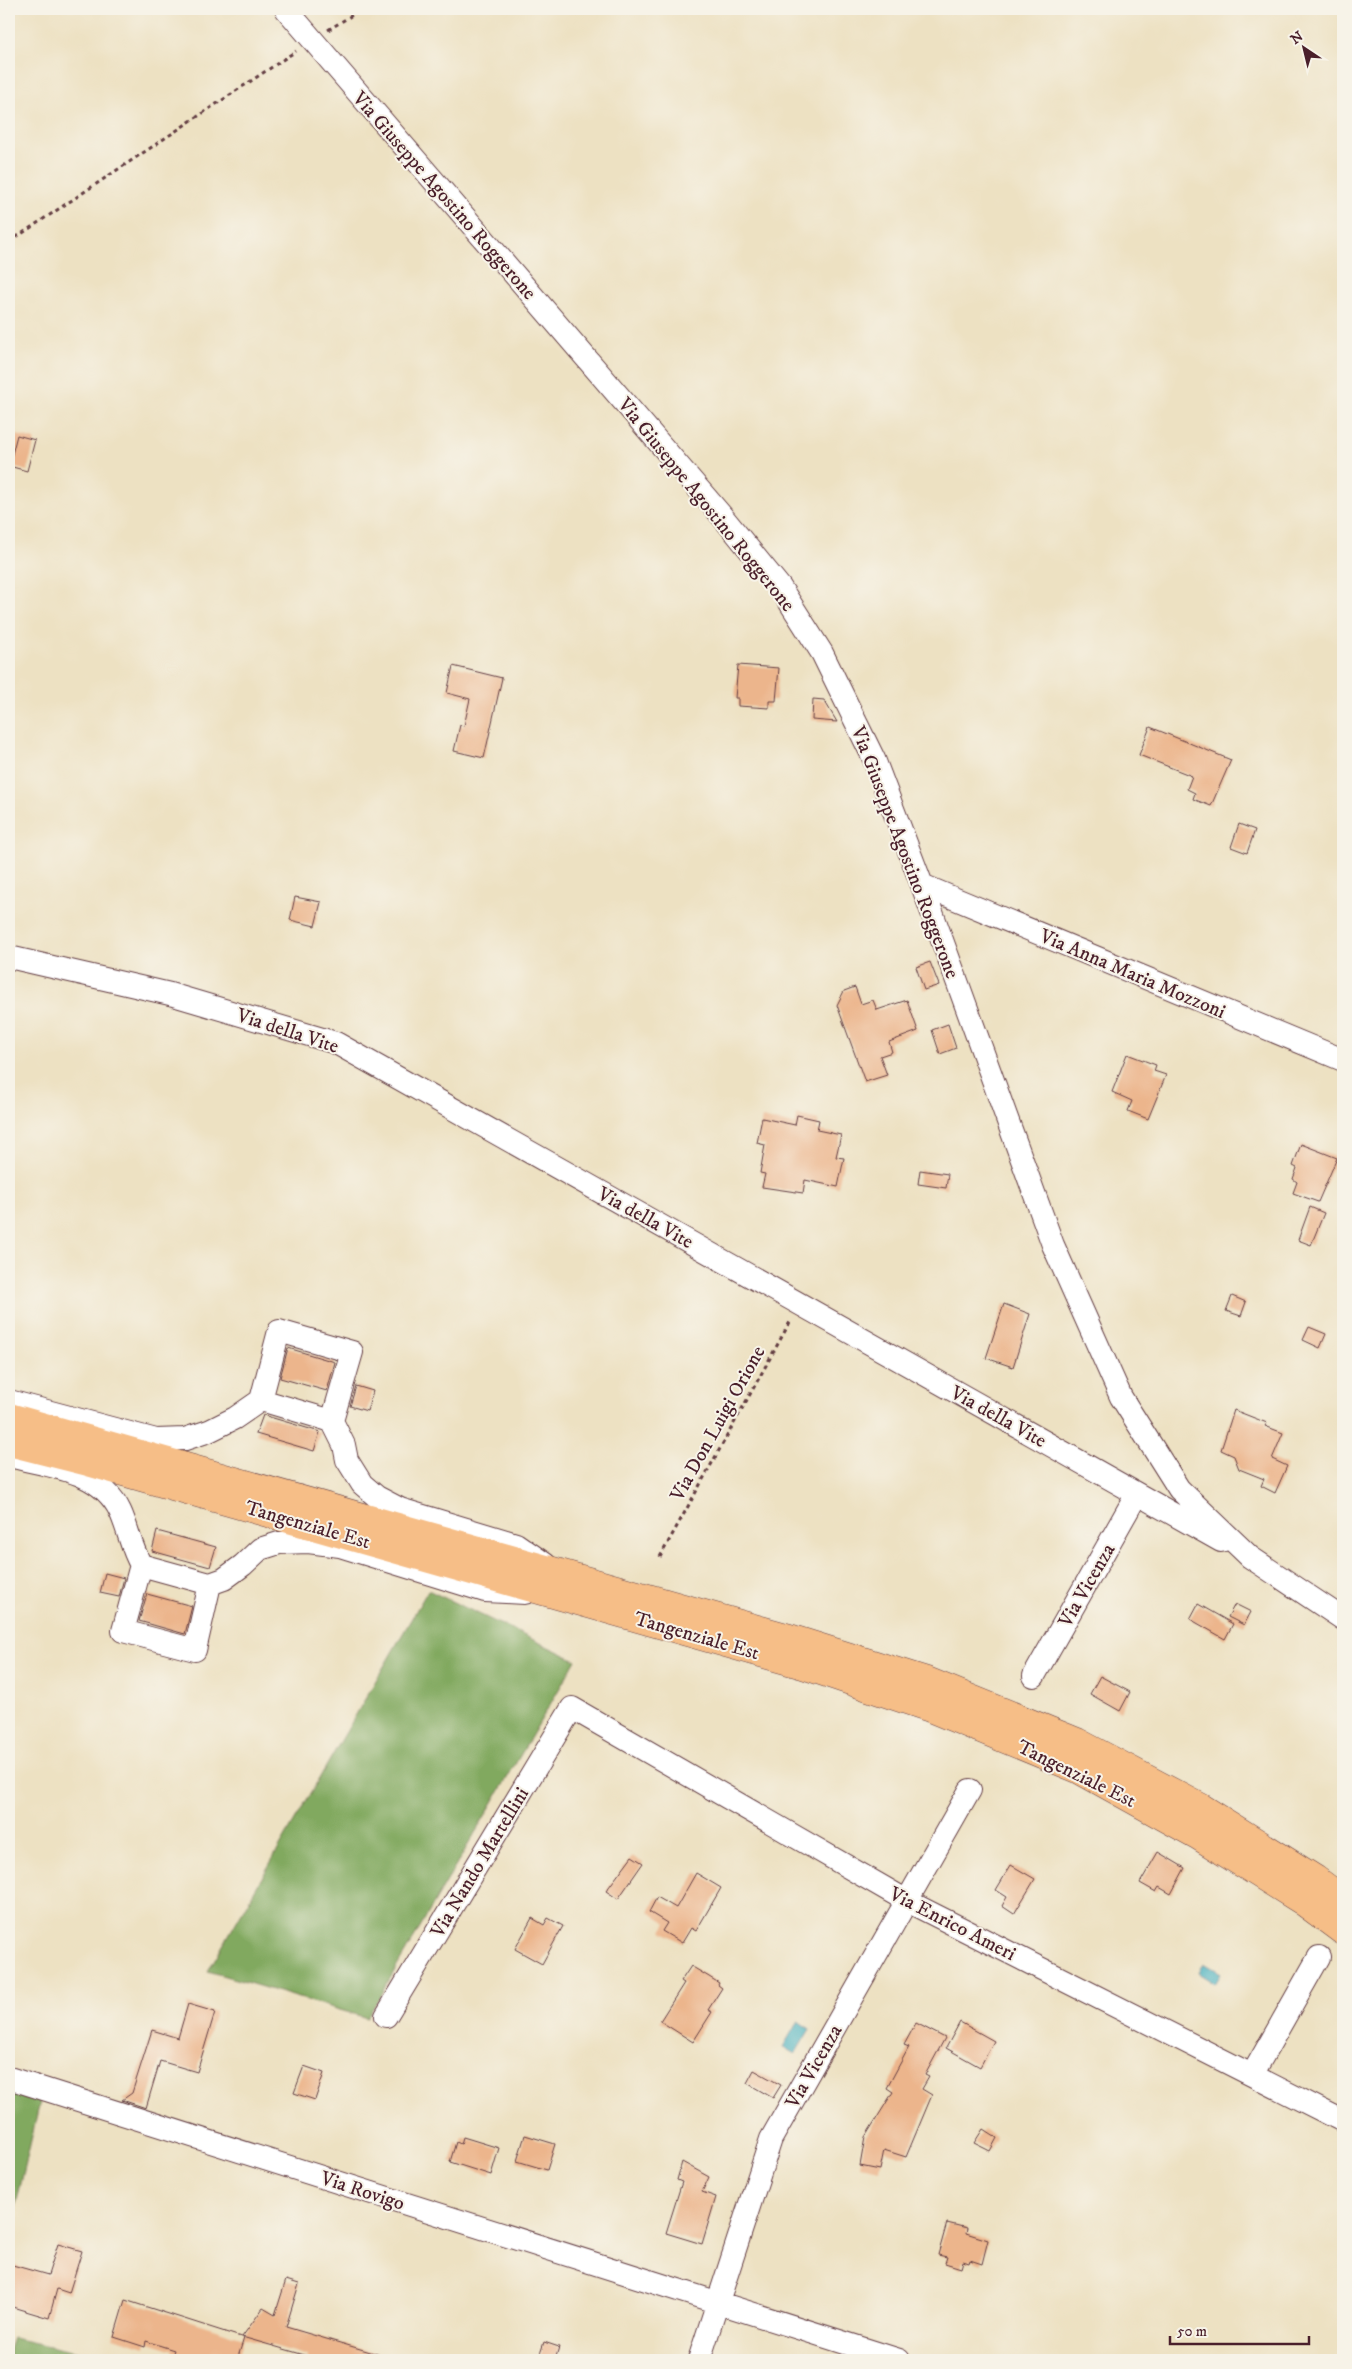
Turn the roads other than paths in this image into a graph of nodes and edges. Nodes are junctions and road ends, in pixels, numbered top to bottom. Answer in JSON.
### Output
{"nodes":[{"id":1,"x":286,"y":9,"type":"edge"},
{"id":2,"x":922,"y":885,"type":"junction"},
{"id":3,"x":9,"y":957,"type":"edge"},
{"id":4,"x":1343,"y":1060,"type":"edge"},
{"id":5,"x":261,"y":1400,"type":"junction"},
{"id":6,"x":9,"y":1401,"type":"edge"},
{"id":7,"x":9,"y":1417,"type":"edge"},
{"id":8,"x":332,"y":1421,"type":"junction"},
{"id":9,"x":9,"y":1442,"type":"edge"},
{"id":10,"x":9,"y":1456,"type":"edge"},
{"id":11,"x":1137,"y":1494,"type":"junction"},
{"id":12,"x":1250,"y":1557,"type":"junction"},
{"id":13,"x":141,"y":1565,"type":"junction"},
{"id":14,"x":554,"y":1583,"type":"junction"},
{"id":15,"x":210,"y":1584,"type":"junction"},
{"id":16,"x":1342,"y":1614,"type":"edge"},
{"id":17,"x":1034,"y":1676,"type":"dead end"},
{"id":18,"x":572,"y":1708,"type":"joint"},
{"id":19,"x":970,"y":1790,"type":"dead end"},
{"id":20,"x":907,"y":1900,"type":"junction"},
{"id":21,"x":1343,"y":1900,"type":"edge"},
{"id":22,"x":1343,"y":1931,"type":"edge"},
{"id":23,"x":1319,"y":1957,"type":"dead end"},
{"id":24,"x":386,"y":2016,"type":"dead end"},
{"id":25,"x":1252,"y":2075,"type":"junction"},
{"id":26,"x":9,"y":2078,"type":"edge"},
{"id":27,"x":1343,"y":2121,"type":"edge"},
{"id":28,"x":717,"y":2302,"type":"junction"},
{"id":29,"x":699,"y":2360,"type":"edge"},
{"id":30,"x":899,"y":2360,"type":"edge"}],
"edges":[{"from":1,"to":2,"type":"street","name":"Via Giuseppe Agostino Roggerone"},
{"from":2,"to":4,"type":"street","name":"Via Anna Maria Mozzoni"},
{"from":2,"to":12,"type":"street","name":"Via Giuseppe Agostino Roggerone"},
{"from":3,"to":11,"type":"street","name":"Via della Vite"},
{"from":5,"to":6,"type":"street"},
{"from":5,"to":8,"type":"street"},
{"from":5,"to":8,"type":"street"},
{"from":7,"to":14,"type":"highway","name":"Tangenziale Est"},
{"from":8,"to":14,"type":"street"},
{"from":9,"to":14,"type":"highway","name":"Tangenziale Est"},
{"from":10,"to":13,"type":"street"},
{"from":11,"to":12,"type":"street","name":"Via della Vite"},
{"from":11,"to":17,"type":"street","name":"Via Vicenza"},
{"from":12,"to":16,"type":"street","name":"Via Giuseppe Agostino Roggerone"},
{"from":13,"to":15,"type":"street"},
{"from":13,"to":15,"type":"street"},
{"from":14,"to":15,"type":"street"},
{"from":14,"to":21,"type":"highway","name":"Tangenziale Est"},
{"from":14,"to":22,"type":"highway","name":"Tangenziale Est"},
{"from":18,"to":20,"type":"street","name":"Via Enrico Ameri"},
{"from":18,"to":24,"type":"street","name":"Via Nando Martellini"},
{"from":19,"to":20,"type":"street","name":"Via Vicenza"},
{"from":20,"to":25,"type":"street","name":"Via Enrico Ameri"},
{"from":20,"to":28,"type":"street","name":"Via Vicenza"},
{"from":23,"to":25,"type":"street"},
{"from":25,"to":27,"type":"street","name":"Via Enrico Ameri"},
{"from":26,"to":28,"type":"street","name":"Via Rovigo"},
{"from":28,"to":29,"type":"street","name":"Via Vicenza"},
{"from":28,"to":30,"type":"street","name":"Via Rovigo"}]}
